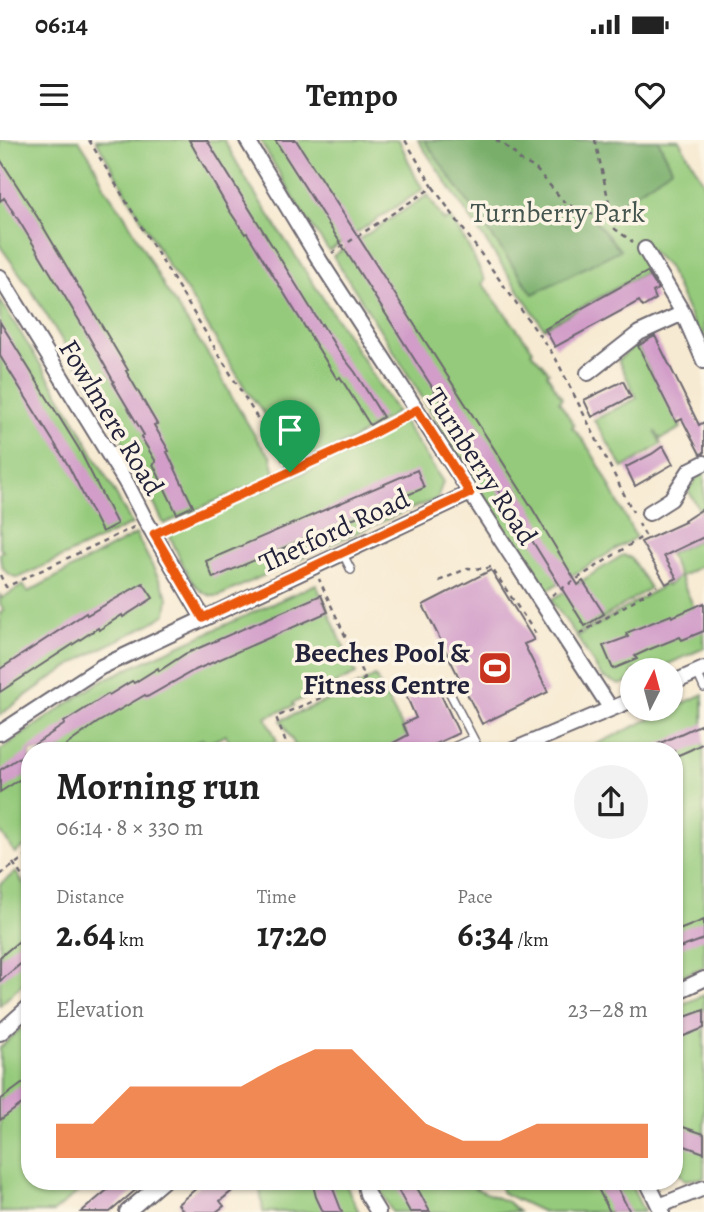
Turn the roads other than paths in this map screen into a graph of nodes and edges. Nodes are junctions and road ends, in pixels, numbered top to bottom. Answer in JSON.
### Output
{"nodes":[{"id":1,"x":247,"y":140,"type":"edge"},
{"id":2,"x":645,"y":249,"type":"road end"},
{"id":3,"x":0,"y":277,"type":"edge"},
{"id":4,"x":683,"y":313,"type":"junction"},
{"id":5,"x":704,"y":361,"type":"edge"},
{"id":6,"x":588,"y":373,"type":"dead end"},
{"id":7,"x":704,"y":463,"type":"edge"},
{"id":8,"x":470,"y":493,"type":"junction"},
{"id":9,"x":644,"y":518,"type":"road end"},
{"id":10,"x":343,"y":554,"type":"junction"},
{"id":11,"x":351,"y":570,"type":"dead end"},
{"id":12,"x":203,"y":618,"type":"junction"},
{"id":13,"x":700,"y":671,"type":"edge"},
{"id":14,"x":683,"y":678,"type":"edge"},
{"id":15,"x":443,"y":680,"type":"dead end"},
{"id":16,"x":704,"y":688,"type":"edge"},
{"id":17,"x":620,"y":705,"type":"edge"},
{"id":18,"x":611,"y":709,"type":"junction"},
{"id":19,"x":0,"y":733,"type":"edge"},
{"id":20,"x":473,"y":738,"type":"junction"},
{"id":21,"x":464,"y":742,"type":"edge"},
{"id":22,"x":475,"y":742,"type":"edge"},
{"id":23,"x":532,"y":742,"type":"edge"},
{"id":24,"x":704,"y":979,"type":"edge"},
{"id":25,"x":683,"y":989,"type":"edge"},
{"id":26,"x":21,"y":1014,"type":"edge"},
{"id":27,"x":0,"y":1033,"type":"edge"},
{"id":28,"x":704,"y":1188,"type":"edge"},
{"id":29,"x":153,"y":1190,"type":"edge"},
{"id":30,"x":367,"y":1190,"type":"edge"},
{"id":31,"x":650,"y":1190,"type":"edge"},
{"id":32,"x":660,"y":1209,"type":"edge"},
{"id":33,"x":127,"y":1212,"type":"edge"},
{"id":34,"x":378,"y":1212,"type":"edge"}],
"edges":[{"from":1,"to":8,"type":"street","name":"Turnberry Road"},
{"from":2,"to":4,"type":"street"},
{"from":3,"to":12,"type":"street","name":"Fowlmere Road"},
{"from":4,"to":5,"type":"street"},
{"from":4,"to":6,"type":"street"},
{"from":7,"to":9,"type":"street"},
{"from":8,"to":10,"type":"street","name":"Thetford Road"},
{"from":8,"to":18,"type":"street","name":"Turnberry Road"},
{"from":10,"to":11,"type":"lane"},
{"from":10,"to":12,"type":"street","name":"Thetford Road"},
{"from":12,"to":19,"type":"street","name":"Thetford Road"},
{"from":13,"to":14,"type":"street"},
{"from":13,"to":16,"type":"lane"},
{"from":15,"to":20,"type":"lane"},
{"from":17,"to":18,"type":"street"},
{"from":18,"to":23,"type":"street"},
{"from":20,"to":21,"type":"lane"},
{"from":20,"to":22,"type":"lane"},
{"from":24,"to":25,"type":"street"},
{"from":26,"to":27,"type":"street"},
{"from":28,"to":32,"type":"street"},
{"from":29,"to":33,"type":"street"},
{"from":30,"to":34,"type":"street"},
{"from":31,"to":32,"type":"street"}]}
